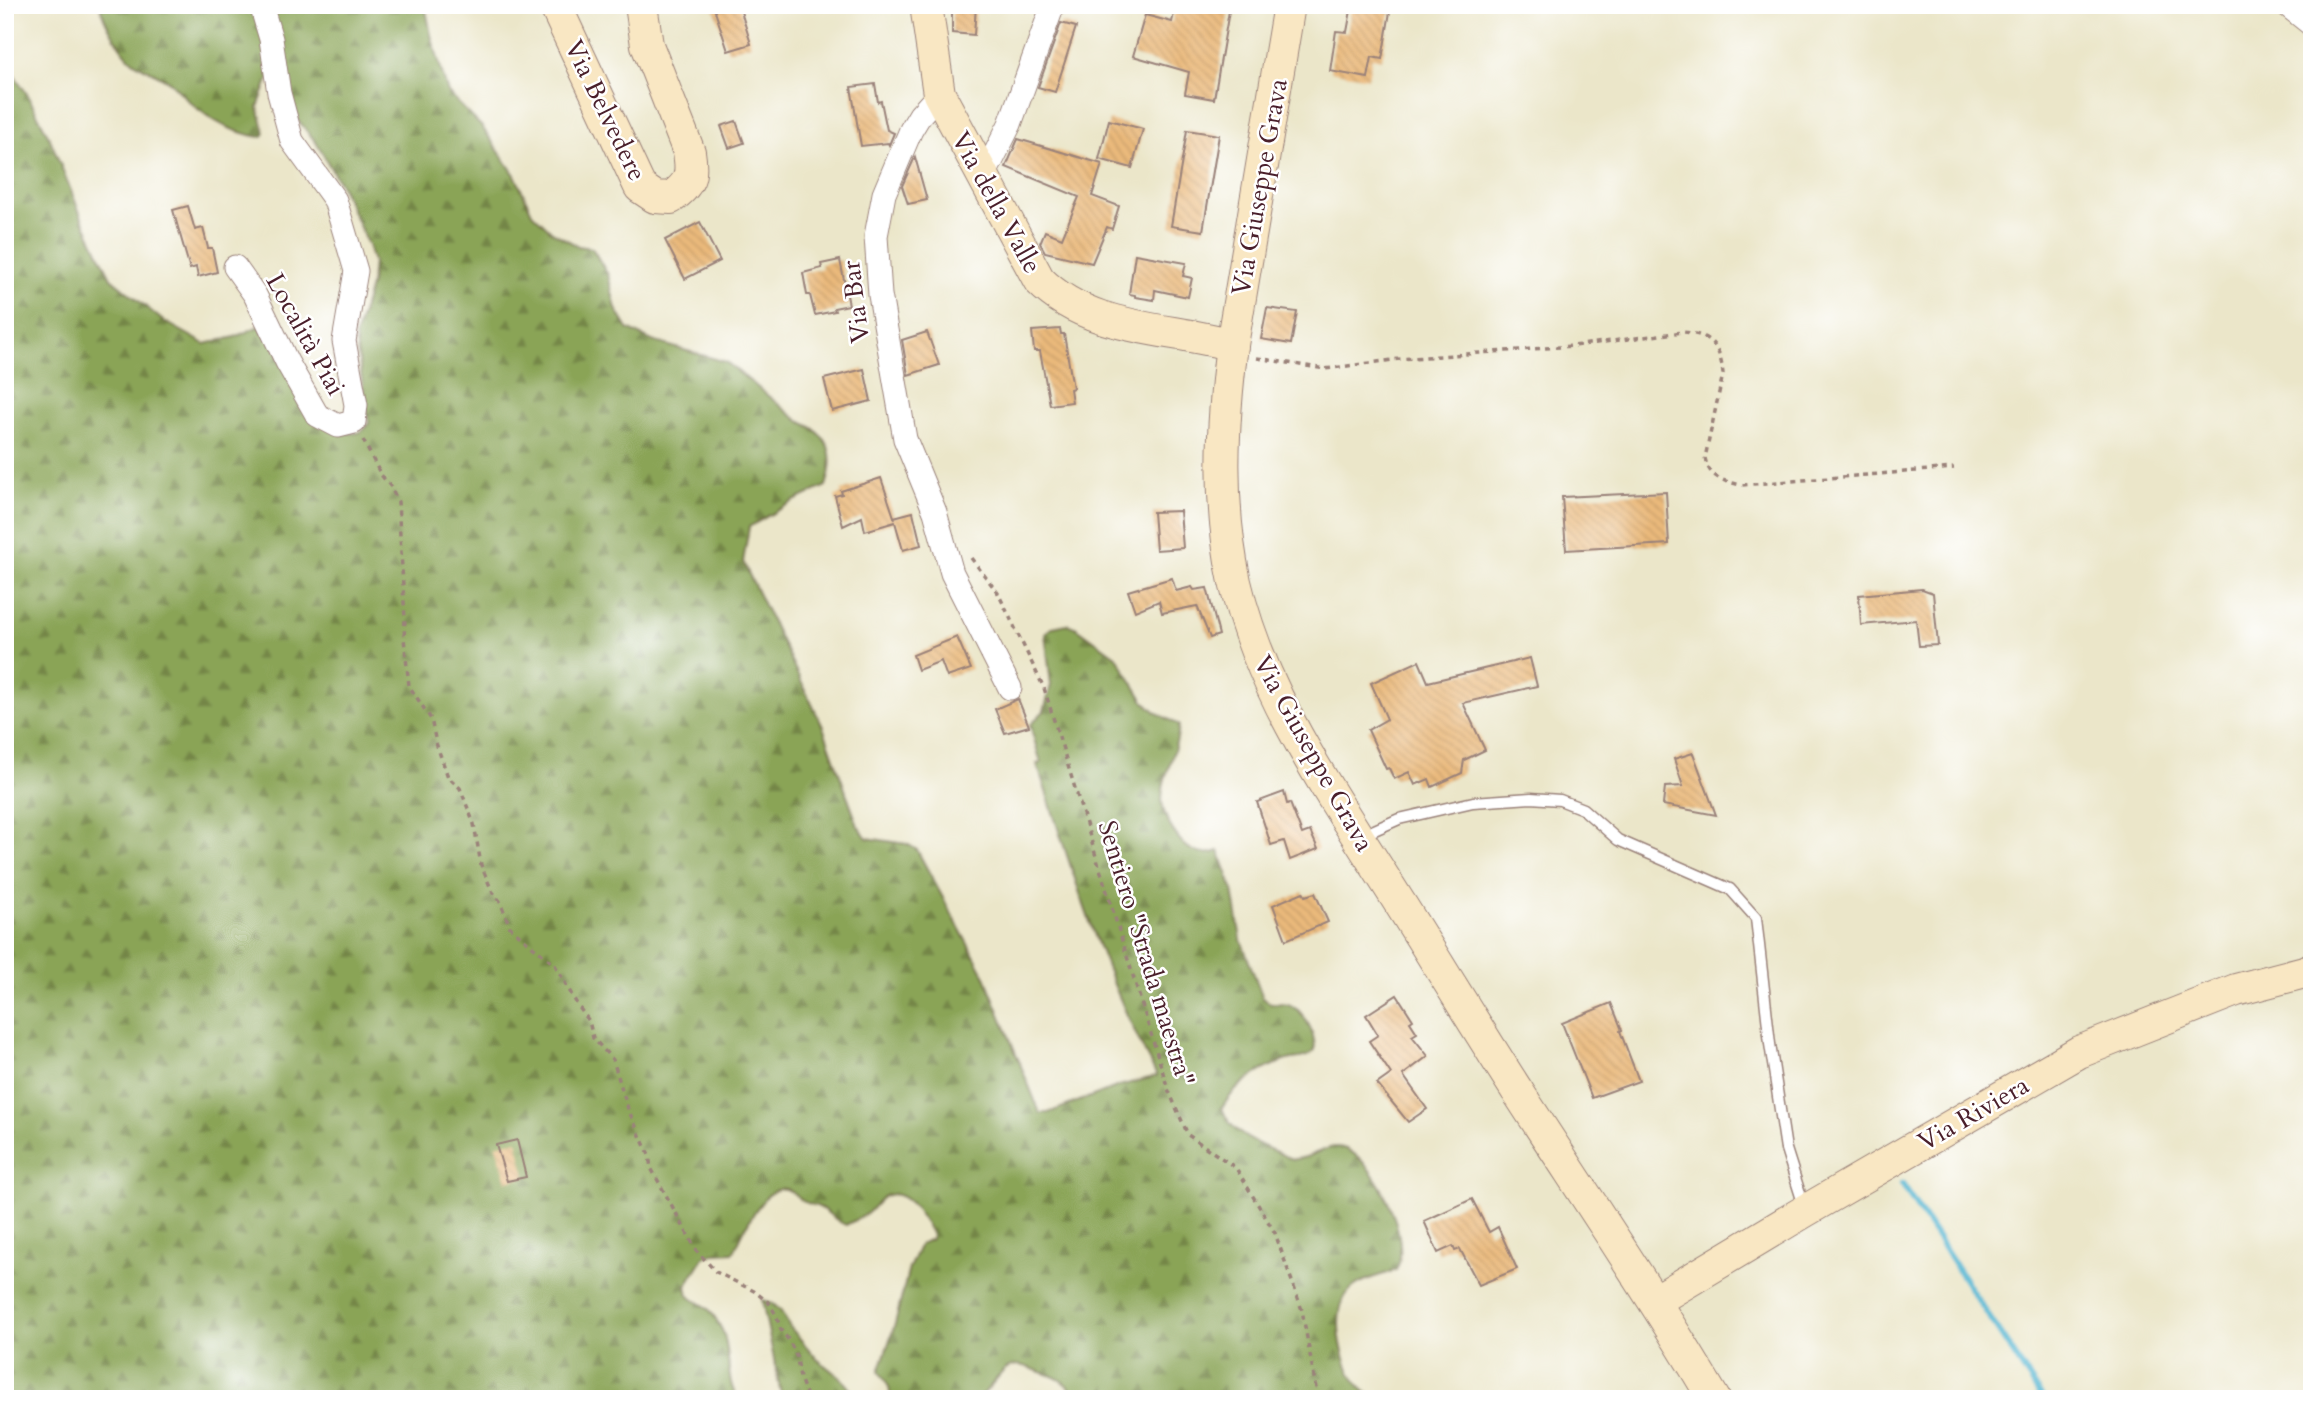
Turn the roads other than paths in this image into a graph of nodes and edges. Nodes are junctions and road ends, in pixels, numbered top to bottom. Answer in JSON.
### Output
{"nodes":[{"id":1,"x":261,"y":5,"type":"edge"},
{"id":2,"x":555,"y":5,"type":"edge"},
{"id":3,"x":641,"y":5,"type":"edge"},
{"id":4,"x":926,"y":5,"type":"edge"},
{"id":5,"x":1053,"y":5,"type":"edge"},
{"id":6,"x":1289,"y":5,"type":"edge"},
{"id":7,"x":2287,"y":5,"type":"edge"},
{"id":8,"x":2312,"y":25,"type":"edge"},
{"id":9,"x":939,"y":94,"type":"junction"},
{"id":10,"x":983,"y":178,"type":"junction"},
{"id":11,"x":235,"y":267,"type":"dead end"},
{"id":12,"x":1231,"y":349,"type":"junction"},
{"id":13,"x":1010,"y":688,"type":"dead end"},
{"id":14,"x":1358,"y":837,"type":"junction"},
{"id":15,"x":2312,"y":970,"type":"edge"},
{"id":16,"x":1805,"y":1211,"type":"junction"},
{"id":17,"x":1655,"y":1301,"type":"junction"},
{"id":18,"x":1714,"y":1399,"type":"edge"}],
"edges":[{"from":1,"to":11,"type":"street","name":"Località Piai"},
{"from":2,"to":3,"type":"street","name":"Via Belvedere"},
{"from":4,"to":9,"type":"street","name":"Via della Valle"},
{"from":5,"to":10,"type":"street"},
{"from":6,"to":12,"type":"street","name":"Via Giuseppe Grava"},
{"from":7,"to":8,"type":"street"},
{"from":9,"to":10,"type":"street","name":"Via della Valle"},
{"from":9,"to":13,"type":"street","name":"Via Bar"},
{"from":10,"to":12,"type":"street","name":"Via della Valle"},
{"from":12,"to":14,"type":"street","name":"Via Giuseppe Grava"},
{"from":14,"to":16,"type":"lane"},
{"from":14,"to":17,"type":"street","name":"Via Giuseppe Grava"},
{"from":15,"to":16,"type":"street","name":"Via Riviera"},
{"from":16,"to":17,"type":"street","name":"Via Riviera"},
{"from":17,"to":18,"type":"street","name":"Via Giuseppe Grava"}]}
